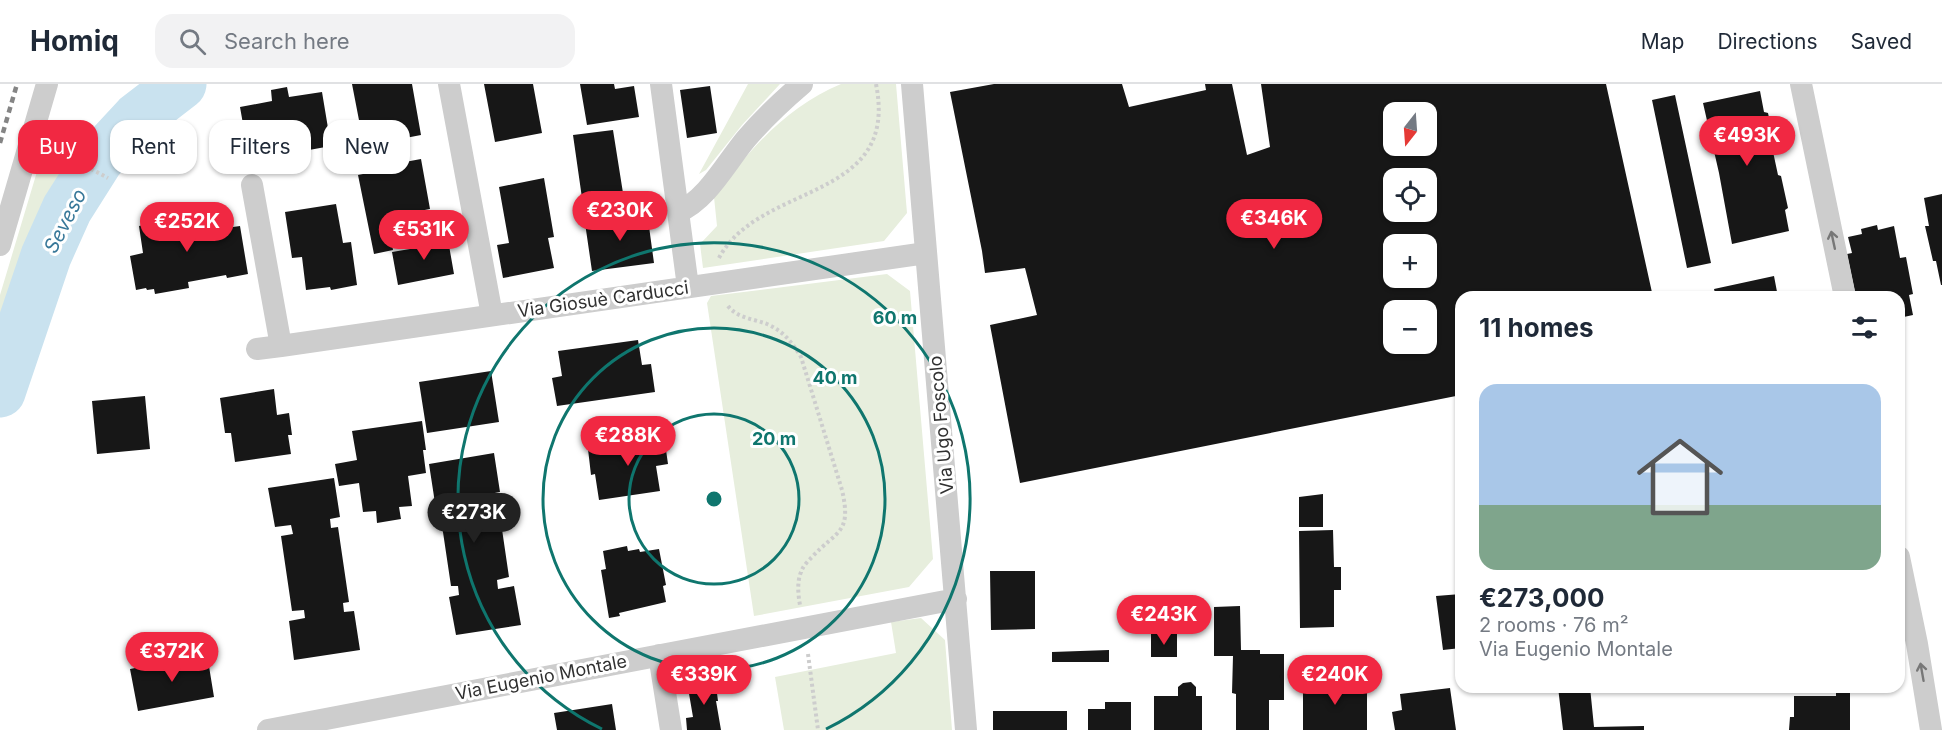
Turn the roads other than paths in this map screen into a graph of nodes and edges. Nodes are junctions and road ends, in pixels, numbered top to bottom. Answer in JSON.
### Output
{"nodes":[{"id":1,"x":47,"y":84,"type":"edge"},
{"id":2,"x":450,"y":84,"type":"edge"},
{"id":3,"x":661,"y":84,"type":"edge"},
{"id":4,"x":802,"y":84,"type":"edge"},
{"id":5,"x":912,"y":84,"type":"edge"},
{"id":6,"x":1801,"y":84,"type":"edge"},
{"id":7,"x":252,"y":185,"type":"dead end"},
{"id":8,"x":678,"y":212,"type":"junction"},
{"id":9,"x":0,"y":245,"type":"edge"},
{"id":10,"x":926,"y":253,"type":"junction"},
{"id":11,"x":688,"y":287,"type":"junction"},
{"id":12,"x":1844,"y":291,"type":"edge"},
{"id":13,"x":492,"y":315,"type":"junction"},
{"id":14,"x":281,"y":346,"type":"junction"},
{"id":15,"x":257,"y":350,"type":"dead end"},
{"id":16,"x":1905,"y":586,"type":"edge"},
{"id":17,"x":956,"y":599,"type":"junction"},
{"id":18,"x":659,"y":655,"type":"junction"},
{"id":19,"x":268,"y":730,"type":"edge"},
{"id":20,"x":670,"y":730,"type":"edge"},
{"id":21,"x":966,"y":730,"type":"edge"},
{"id":22,"x":1931,"y":730,"type":"edge"}],
"edges":[{"from":1,"to":9,"type":"street"},
{"from":2,"to":13,"type":"street"},
{"from":3,"to":8,"type":"street"},
{"from":4,"to":8,"type":"street"},
{"from":5,"to":10,"type":"street","name":"Via Ugo Foscolo"},
{"from":12,"to":6,"type":"street","one_way":true},
{"from":7,"to":14,"type":"street"},
{"from":8,"to":11,"type":"street"},
{"from":10,"to":11,"type":"street","name":"Via Giosuè Carducci"},
{"from":10,"to":17,"type":"street","name":"Via Ugo Foscolo"},
{"from":11,"to":13,"type":"street","name":"Via Giosuè Carducci"},
{"from":13,"to":14,"type":"street","name":"Via Giosuè Carducci"},
{"from":14,"to":15,"type":"street","name":"Via Giosuè Carducci"},
{"from":22,"to":16,"type":"street","one_way":true},
{"from":17,"to":18,"type":"street","name":"Via Eugenio Montale"},
{"from":17,"to":21,"type":"street","name":"Via Ugo Foscolo"},
{"from":18,"to":19,"type":"street","name":"Via Eugenio Montale"},
{"from":18,"to":20,"type":"street"}]}
